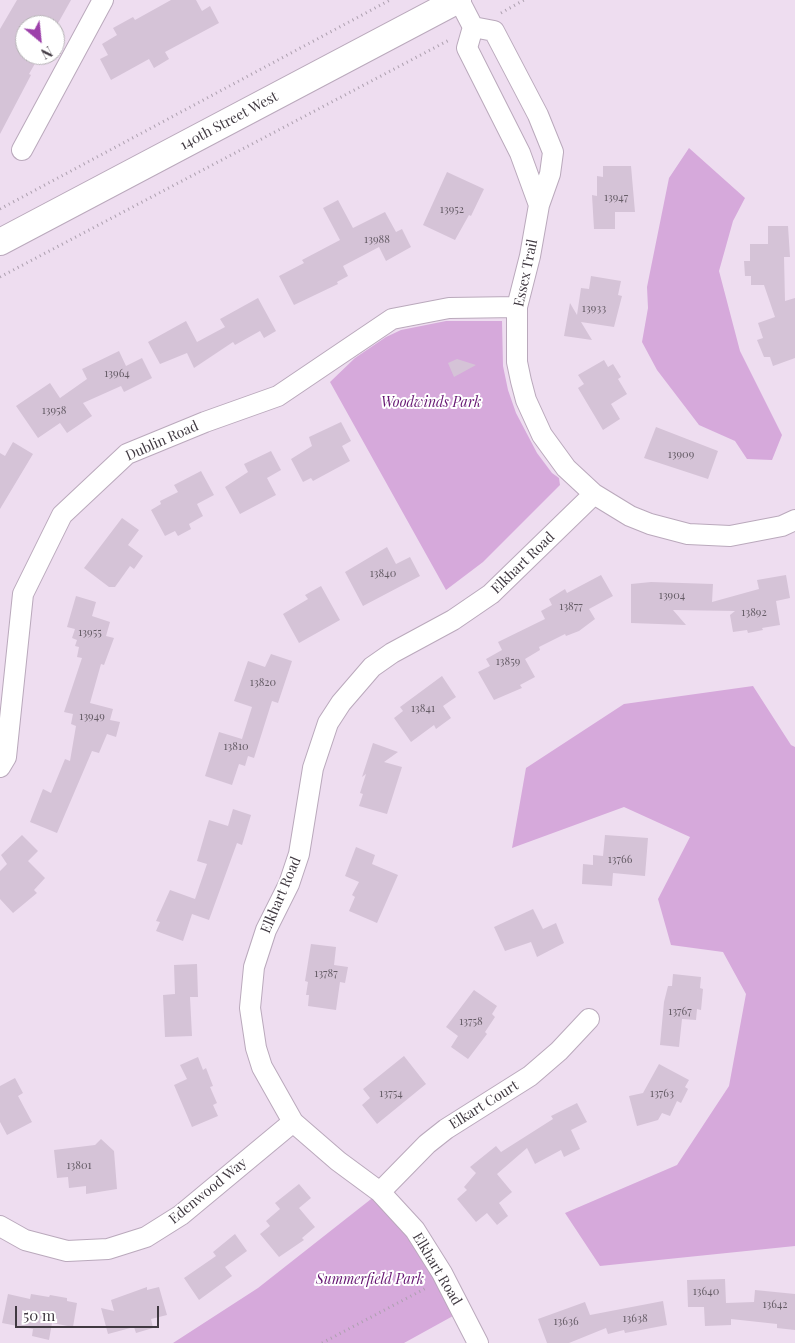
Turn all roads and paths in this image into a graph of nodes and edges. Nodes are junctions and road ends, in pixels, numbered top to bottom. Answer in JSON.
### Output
{"nodes":[{"id":1,"x":103,"y":0,"type":"edge"},
{"id":2,"x":390,"y":0,"type":"edge"},
{"id":3,"x":459,"y":0,"type":"edge"},
{"id":4,"x":524,"y":0,"type":"edge"},
{"id":5,"x":500,"y":13,"type":"dead end"},
{"id":6,"x":473,"y":27,"type":"junction"},
{"id":7,"x":22,"y":150,"type":"dead end"},
{"id":8,"x":539,"y":205,"type":"junction"},
{"id":9,"x":0,"y":209,"type":"edge"},
{"id":10,"x":0,"y":242,"type":"edge"},
{"id":11,"x":0,"y":277,"type":"edge"},
{"id":12,"x":517,"y":307,"type":"junction"},
{"id":13,"x":594,"y":494,"type":"junction"},
{"id":14,"x":795,"y":520,"type":"edge"},
{"id":15,"x":0,"y":767,"type":"edge"},
{"id":16,"x":589,"y":1019,"type":"dead end"},
{"id":17,"x":293,"y":1122,"type":"junction"},
{"id":18,"x":380,"y":1192,"type":"junction"},
{"id":19,"x":0,"y":1226,"type":"edge"},
{"id":20,"x":428,"y":1287,"type":"dead end"},
{"id":21,"x":322,"y":1343,"type":"edge"},
{"id":22,"x":478,"y":1343,"type":"edge"}],
"edges":[{"from":1,"to":7,"type":"street"},
{"from":2,"to":9,"type":"path"},
{"from":3,"to":6,"type":"street"},
{"from":3,"to":10,"type":"street","name":"140th Street West"},
{"from":4,"to":5,"type":"path"},
{"from":6,"to":8,"type":"street"},
{"from":6,"to":8,"type":"street","name":"Essex Trail"},
{"from":6,"to":11,"type":"path"},
{"from":8,"to":12,"type":"street","name":"Essex Trail"},
{"from":12,"to":13,"type":"street","name":"Essex Trail"},
{"from":12,"to":15,"type":"street","name":"Dublin Road"},
{"from":13,"to":14,"type":"street","name":"Essex Trail"},
{"from":13,"to":17,"type":"street","name":"Elkhart Road"},
{"from":16,"to":18,"type":"street","name":"Elkart Court"},
{"from":17,"to":18,"type":"street","name":"Elkhart Road"},
{"from":17,"to":19,"type":"street","name":"Edenwood Way"},
{"from":18,"to":22,"type":"street","name":"Elkhart Road"},
{"from":20,"to":21,"type":"path"}]}
